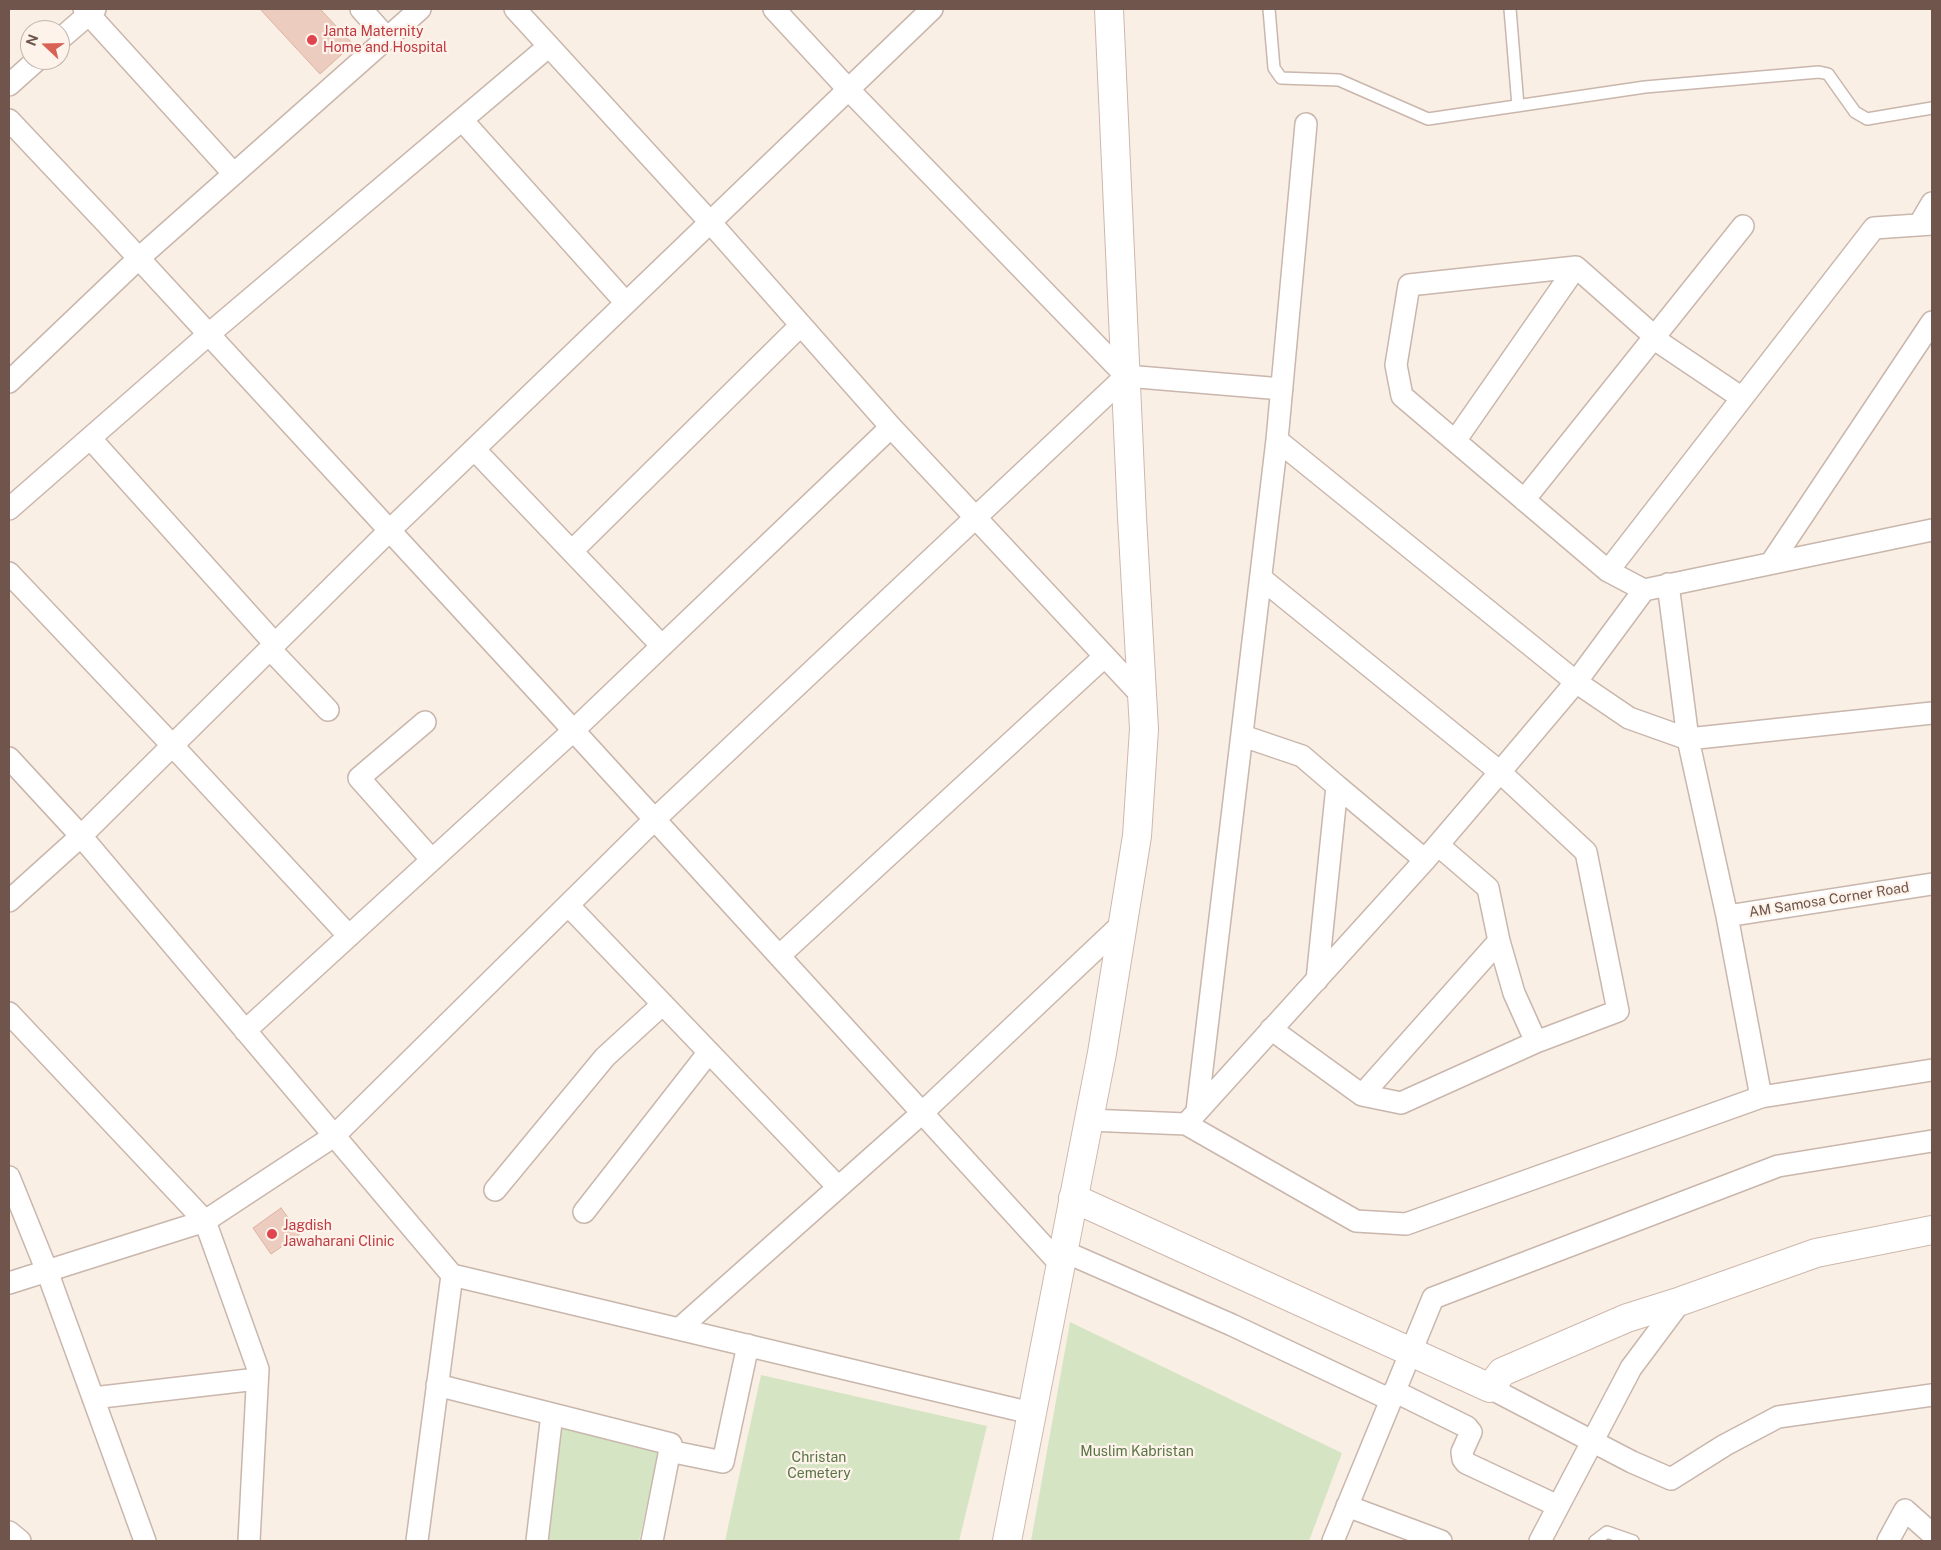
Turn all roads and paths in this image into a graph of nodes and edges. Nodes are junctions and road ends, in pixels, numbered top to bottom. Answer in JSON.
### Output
{"nodes":[{"id":1,"x":361,"y":9,"type":"edge"},
{"id":2,"x":420,"y":9,"type":"edge"},
{"id":3,"x":515,"y":9,"type":"edge"},
{"id":4,"x":774,"y":9,"type":"edge"},
{"id":5,"x":932,"y":9,"type":"edge"},
{"id":6,"x":1109,"y":9,"type":"edge"},
{"id":7,"x":1269,"y":9,"type":"edge"},
{"id":8,"x":1510,"y":9,"type":"edge"},
{"id":9,"x":89,"y":10,"type":"edge"},
{"id":10,"x":70,"y":29,"type":"edge"},
{"id":11,"x":387,"y":38,"type":"junction"},
{"id":12,"x":549,"y":46,"type":"junction"},
{"id":13,"x":25,"y":70,"type":"edge"},
{"id":14,"x":9,"y":84,"type":"edge"},
{"id":15,"x":848,"y":89,"type":"junction"},
{"id":16,"x":1518,"y":106,"type":"junction"},
{"id":17,"x":1932,"y":108,"type":"edge"},
{"id":18,"x":9,"y":120,"type":"edge"},
{"id":19,"x":462,"y":120,"type":"junction"},
{"id":20,"x":1306,"y":124,"type":"dead end"},
{"id":21,"x":234,"y":174,"type":"junction"},
{"id":22,"x":1932,"y":203,"type":"edge"},
{"id":23,"x":710,"y":222,"type":"junction"},
{"id":24,"x":1925,"y":225,"type":"edge"},
{"id":25,"x":1742,"y":226,"type":"dead end"},
{"id":26,"x":139,"y":258,"type":"junction"},
{"id":27,"x":1576,"y":267,"type":"junction"},
{"id":28,"x":626,"y":303,"type":"junction"},
{"id":29,"x":1932,"y":322,"type":"edge"},
{"id":30,"x":800,"y":325,"type":"junction"},
{"id":31,"x":209,"y":334,"type":"junction"},
{"id":32,"x":1654,"y":338,"type":"junction"},
{"id":33,"x":12,"y":372,"type":"edge"},
{"id":34,"x":1126,"y":376,"type":"junction"},
{"id":35,"x":1282,"y":389,"type":"junction"},
{"id":36,"x":1742,"y":398,"type":"junction"},
{"id":37,"x":890,"y":427,"type":"junction"},
{"id":38,"x":90,"y":438,"type":"junction"},
{"id":39,"x":1277,"y":440,"type":"junction"},
{"id":40,"x":1455,"y":441,"type":"junction"},
{"id":41,"x":474,"y":449,"type":"junction"},
{"id":42,"x":1524,"y":500,"type":"junction"},
{"id":43,"x":9,"y":509,"type":"edge"},
{"id":44,"x":974,"y":518,"type":"junction"},
{"id":45,"x":390,"y":530,"type":"junction"},
{"id":46,"x":1932,"y":530,"type":"edge"},
{"id":47,"x":572,"y":551,"type":"junction"},
{"id":48,"x":1771,"y":563,"type":"junction"},
{"id":49,"x":1608,"y":571,"type":"junction"},
{"id":50,"x":9,"y":572,"type":"edge"},
{"id":51,"x":1262,"y":580,"type":"junction"},
{"id":52,"x":1668,"y":584,"type":"junction"},
{"id":53,"x":1644,"y":590,"type":"junction"},
{"id":54,"x":272,"y":646,"type":"junction"},
{"id":55,"x":662,"y":646,"type":"junction"},
{"id":56,"x":1104,"y":657,"type":"junction"},
{"id":57,"x":1576,"y":682,"type":"junction"},
{"id":58,"x":1142,"y":697,"type":"junction"},
{"id":59,"x":328,"y":710,"type":"dead end"},
{"id":60,"x":1932,"y":713,"type":"edge"},
{"id":61,"x":425,"y":722,"type":"dead end"},
{"id":62,"x":574,"y":730,"type":"junction"},
{"id":63,"x":1243,"y":736,"type":"junction"},
{"id":64,"x":1688,"y":739,"type":"junction"},
{"id":65,"x":172,"y":745,"type":"junction"},
{"id":66,"x":9,"y":758,"type":"edge"},
{"id":67,"x":1500,"y":772,"type":"junction"},
{"id":68,"x":1337,"y":786,"type":"junction"},
{"id":69,"x":655,"y":819,"type":"junction"},
{"id":70,"x":80,"y":836,"type":"junction"},
{"id":71,"x":1431,"y":852,"type":"junction"},
{"id":72,"x":432,"y":860,"type":"junction"},
{"id":73,"x":1932,"y":884,"type":"edge"},
{"id":74,"x":9,"y":901,"type":"edge"},
{"id":75,"x":568,"y":905,"type":"junction"},
{"id":76,"x":1727,"y":916,"type":"junction"},
{"id":77,"x":1122,"y":924,"type":"junction"},
{"id":78,"x":349,"y":936,"type":"junction"},
{"id":79,"x":1499,"y":941,"type":"junction"},
{"id":80,"x":779,"y":956,"type":"junction"},
{"id":81,"x":1317,"y":980,"type":"junction"},
{"id":82,"x":663,"y":1004,"type":"junction"},
{"id":83,"x":9,"y":1013,"type":"edge"},
{"id":84,"x":1271,"y":1029,"type":"junction"},
{"id":85,"x":245,"y":1031,"type":"junction"},
{"id":86,"x":1536,"y":1042,"type":"junction"},
{"id":87,"x":709,"y":1052,"type":"junction"},
{"id":88,"x":1932,"y":1070,"type":"edge"},
{"id":89,"x":1362,"y":1095,"type":"junction"},
{"id":90,"x":1761,"y":1097,"type":"junction"},
{"id":91,"x":922,"y":1113,"type":"junction"},
{"id":92,"x":1192,"y":1118,"type":"junction"},
{"id":93,"x":1088,"y":1120,"type":"junction"},
{"id":94,"x":334,"y":1136,"type":"junction"},
{"id":95,"x":1932,"y":1141,"type":"edge"},
{"id":96,"x":9,"y":1177,"type":"edge"},
{"id":97,"x":838,"y":1187,"type":"junction"},
{"id":98,"x":495,"y":1190,"type":"dead end"},
{"id":99,"x":1073,"y":1198,"type":"junction"},
{"id":100,"x":584,"y":1212,"type":"dead end"},
{"id":101,"x":205,"y":1221,"type":"junction"},
{"id":102,"x":1932,"y":1230,"type":"edge"},
{"id":103,"x":1061,"y":1257,"type":"junction"},
{"id":104,"x":47,"y":1271,"type":"junction"},
{"id":105,"x":452,"y":1275,"type":"junction"},
{"id":106,"x":9,"y":1283,"type":"edge"},
{"id":107,"x":1681,"y":1302,"type":"junction"},
{"id":108,"x":679,"y":1329,"type":"junction"},
{"id":109,"x":748,"y":1346,"type":"junction"},
{"id":110,"x":1410,"y":1352,"type":"junction"},
{"id":111,"x":257,"y":1379,"type":"junction"},
{"id":112,"x":437,"y":1385,"type":"junction"},
{"id":113,"x":1490,"y":1388,"type":"junction"},
{"id":114,"x":1393,"y":1395,"type":"junction"},
{"id":115,"x":1932,"y":1395,"type":"edge"},
{"id":116,"x":93,"y":1398,"type":"junction"},
{"id":117,"x":1031,"y":1413,"type":"junction"},
{"id":118,"x":552,"y":1414,"type":"junction"},
{"id":119,"x":1593,"y":1441,"type":"junction"},
{"id":120,"x":669,"y":1451,"type":"junction"},
{"id":121,"x":1347,"y":1506,"type":"junction"},
{"id":122,"x":1558,"y":1506,"type":"junction"},
{"id":123,"x":9,"y":1532,"type":"edge"},
{"id":124,"x":1932,"y":1534,"type":"edge"},
{"id":125,"x":20,"y":1541,"type":"edge"},
{"id":126,"x":145,"y":1541,"type":"edge"},
{"id":127,"x":249,"y":1541,"type":"edge"},
{"id":128,"x":417,"y":1541,"type":"edge"},
{"id":129,"x":537,"y":1541,"type":"edge"},
{"id":130,"x":652,"y":1541,"type":"edge"},
{"id":131,"x":1006,"y":1541,"type":"edge"},
{"id":132,"x":1332,"y":1541,"type":"edge"},
{"id":133,"x":1441,"y":1541,"type":"edge"},
{"id":134,"x":1540,"y":1541,"type":"edge"},
{"id":135,"x":1595,"y":1541,"type":"edge"},
{"id":136,"x":1633,"y":1541,"type":"edge"},
{"id":137,"x":1888,"y":1541,"type":"edge"}],
"edges":[{"from":1,"to":11,"type":"street"},
{"from":2,"to":11,"type":"street"},
{"from":3,"to":12,"type":"street"},
{"from":4,"to":15,"type":"street"},
{"from":5,"to":15,"type":"street"},
{"from":6,"to":34,"type":"main road"},
{"from":7,"to":16,"type":"lane"},
{"from":8,"to":16,"type":"lane"},
{"from":9,"to":10,"type":"street"},
{"from":9,"to":21,"type":"street"},
{"from":11,"to":21,"type":"street"},
{"from":12,"to":19,"type":"street"},
{"from":12,"to":23,"type":"street"},
{"from":13,"to":14,"type":"street"},
{"from":15,"to":23,"type":"street"},
{"from":15,"to":34,"type":"street"},
{"from":16,"to":17,"type":"lane"},
{"from":18,"to":26,"type":"street"},
{"from":19,"to":28,"type":"street"},
{"from":19,"to":31,"type":"street"},
{"from":20,"to":35,"type":"street"},
{"from":21,"to":26,"type":"street"},
{"from":22,"to":24,"type":"street"},
{"from":23,"to":28,"type":"street"},
{"from":23,"to":30,"type":"street"},
{"from":24,"to":36,"type":"street"},
{"from":25,"to":32,"type":"street"},
{"from":26,"to":31,"type":"street"},
{"from":26,"to":33,"type":"street"},
{"from":27,"to":32,"type":"street"},
{"from":27,"to":40,"type":"street"},
{"from":27,"to":40,"type":"street"},
{"from":28,"to":41,"type":"street"},
{"from":29,"to":48,"type":"street"},
{"from":30,"to":37,"type":"street"},
{"from":30,"to":47,"type":"street"},
{"from":31,"to":38,"type":"street"},
{"from":31,"to":45,"type":"street"},
{"from":32,"to":36,"type":"street"},
{"from":32,"to":42,"type":"street"},
{"from":34,"to":35,"type":"street"},
{"from":34,"to":44,"type":"street"},
{"from":34,"to":58,"type":"main road"},
{"from":35,"to":39,"type":"street"},
{"from":36,"to":49,"type":"street"},
{"from":37,"to":44,"type":"street"},
{"from":37,"to":55,"type":"street"},
{"from":38,"to":43,"type":"street"},
{"from":38,"to":54,"type":"street"},
{"from":39,"to":51,"type":"street"},
{"from":39,"to":57,"type":"street"},
{"from":40,"to":42,"type":"street"},
{"from":41,"to":45,"type":"street"},
{"from":41,"to":47,"type":"street"},
{"from":42,"to":49,"type":"street"},
{"from":44,"to":56,"type":"street"},
{"from":44,"to":69,"type":"street"},
{"from":45,"to":54,"type":"street"},
{"from":45,"to":62,"type":"street"},
{"from":46,"to":48,"type":"street"},
{"from":47,"to":55,"type":"street"},
{"from":48,"to":52,"type":"street"},
{"from":49,"to":53,"type":"street"},
{"from":50,"to":65,"type":"street"},
{"from":51,"to":63,"type":"street"},
{"from":51,"to":67,"type":"street"},
{"from":52,"to":53,"type":"street"},
{"from":52,"to":64,"type":"street"},
{"from":53,"to":57,"type":"street"},
{"from":54,"to":59,"type":"street"},
{"from":54,"to":65,"type":"street"},
{"from":55,"to":62,"type":"street"},
{"from":56,"to":58,"type":"street"},
{"from":56,"to":80,"type":"street"},
{"from":57,"to":64,"type":"street"},
{"from":57,"to":67,"type":"street"},
{"from":58,"to":77,"type":"main road"},
{"from":60,"to":64,"type":"street"},
{"from":61,"to":72,"type":"street"},
{"from":62,"to":69,"type":"street"},
{"from":62,"to":72,"type":"street"},
{"from":63,"to":68,"type":"street"},
{"from":63,"to":92,"type":"street"},
{"from":64,"to":76,"type":"street"},
{"from":65,"to":70,"type":"street"},
{"from":65,"to":78,"type":"street"},
{"from":66,"to":70,"type":"street"},
{"from":67,"to":71,"type":"street"},
{"from":67,"to":86,"type":"street"},
{"from":68,"to":71,"type":"street"},
{"from":68,"to":81,"type":"street"},
{"from":69,"to":75,"type":"street"},
{"from":69,"to":80,"type":"street"},
{"from":70,"to":74,"type":"street"},
{"from":70,"to":85,"type":"street"},
{"from":71,"to":79,"type":"street"},
{"from":71,"to":81,"type":"street"},
{"from":72,"to":78,"type":"street"},
{"from":73,"to":76,"type":"street","name":"AM Samosa Corner Road"},
{"from":75,"to":82,"type":"street"},
{"from":75,"to":94,"type":"street"},
{"from":76,"to":90,"type":"street"},
{"from":77,"to":91,"type":"street"},
{"from":77,"to":93,"type":"main road"},
{"from":78,"to":85,"type":"street"},
{"from":79,"to":86,"type":"street"},
{"from":79,"to":89,"type":"street"},
{"from":80,"to":91,"type":"street"},
{"from":81,"to":84,"type":"street"},
{"from":82,"to":87,"type":"street"},
{"from":82,"to":98,"type":"street"},
{"from":83,"to":101,"type":"street"},
{"from":84,"to":89,"type":"street"},
{"from":84,"to":92,"type":"street"},
{"from":85,"to":94,"type":"street"},
{"from":86,"to":89,"type":"street"},
{"from":87,"to":97,"type":"street"},
{"from":87,"to":100,"type":"street"},
{"from":88,"to":90,"type":"street"},
{"from":90,"to":92,"type":"street"},
{"from":91,"to":97,"type":"street"},
{"from":91,"to":103,"type":"street"},
{"from":92,"to":93,"type":"street"},
{"from":93,"to":99,"type":"main road"},
{"from":94,"to":101,"type":"street"},
{"from":94,"to":105,"type":"street"},
{"from":95,"to":110,"type":"street"},
{"from":96,"to":104,"type":"street"},
{"from":97,"to":108,"type":"street"},
{"from":99,"to":103,"type":"main road"},
{"from":99,"to":110,"type":"main road"},
{"from":101,"to":104,"type":"street"},
{"from":101,"to":111,"type":"street"},
{"from":102,"to":107,"type":"main road"},
{"from":103,"to":114,"type":"street"},
{"from":103,"to":117,"type":"main road"},
{"from":104,"to":106,"type":"street"},
{"from":104,"to":116,"type":"street"},
{"from":105,"to":108,"type":"street"},
{"from":105,"to":112,"type":"street"},
{"from":107,"to":113,"type":"main road"},
{"from":107,"to":119,"type":"street"},
{"from":108,"to":109,"type":"street"},
{"from":109,"to":117,"type":"street"},
{"from":109,"to":120,"type":"street"},
{"from":110,"to":113,"type":"main road"},
{"from":110,"to":114,"type":"street"},
{"from":111,"to":116,"type":"street"},
{"from":111,"to":127,"type":"street"},
{"from":112,"to":118,"type":"street"},
{"from":112,"to":128,"type":"street"},
{"from":113,"to":119,"type":"street"},
{"from":114,"to":121,"type":"street"},
{"from":114,"to":122,"type":"street"},
{"from":115,"to":119,"type":"street"},
{"from":116,"to":126,"type":"street"},
{"from":117,"to":131,"type":"main road"},
{"from":118,"to":120,"type":"street"},
{"from":118,"to":129,"type":"street"},
{"from":119,"to":122,"type":"street"},
{"from":120,"to":130,"type":"street"},
{"from":121,"to":132,"type":"street"},
{"from":121,"to":133,"type":"street"},
{"from":122,"to":134,"type":"street"},
{"from":123,"to":125,"type":"street"},
{"from":124,"to":137,"type":"street"},
{"from":135,"to":136,"type":"lane"}]}
